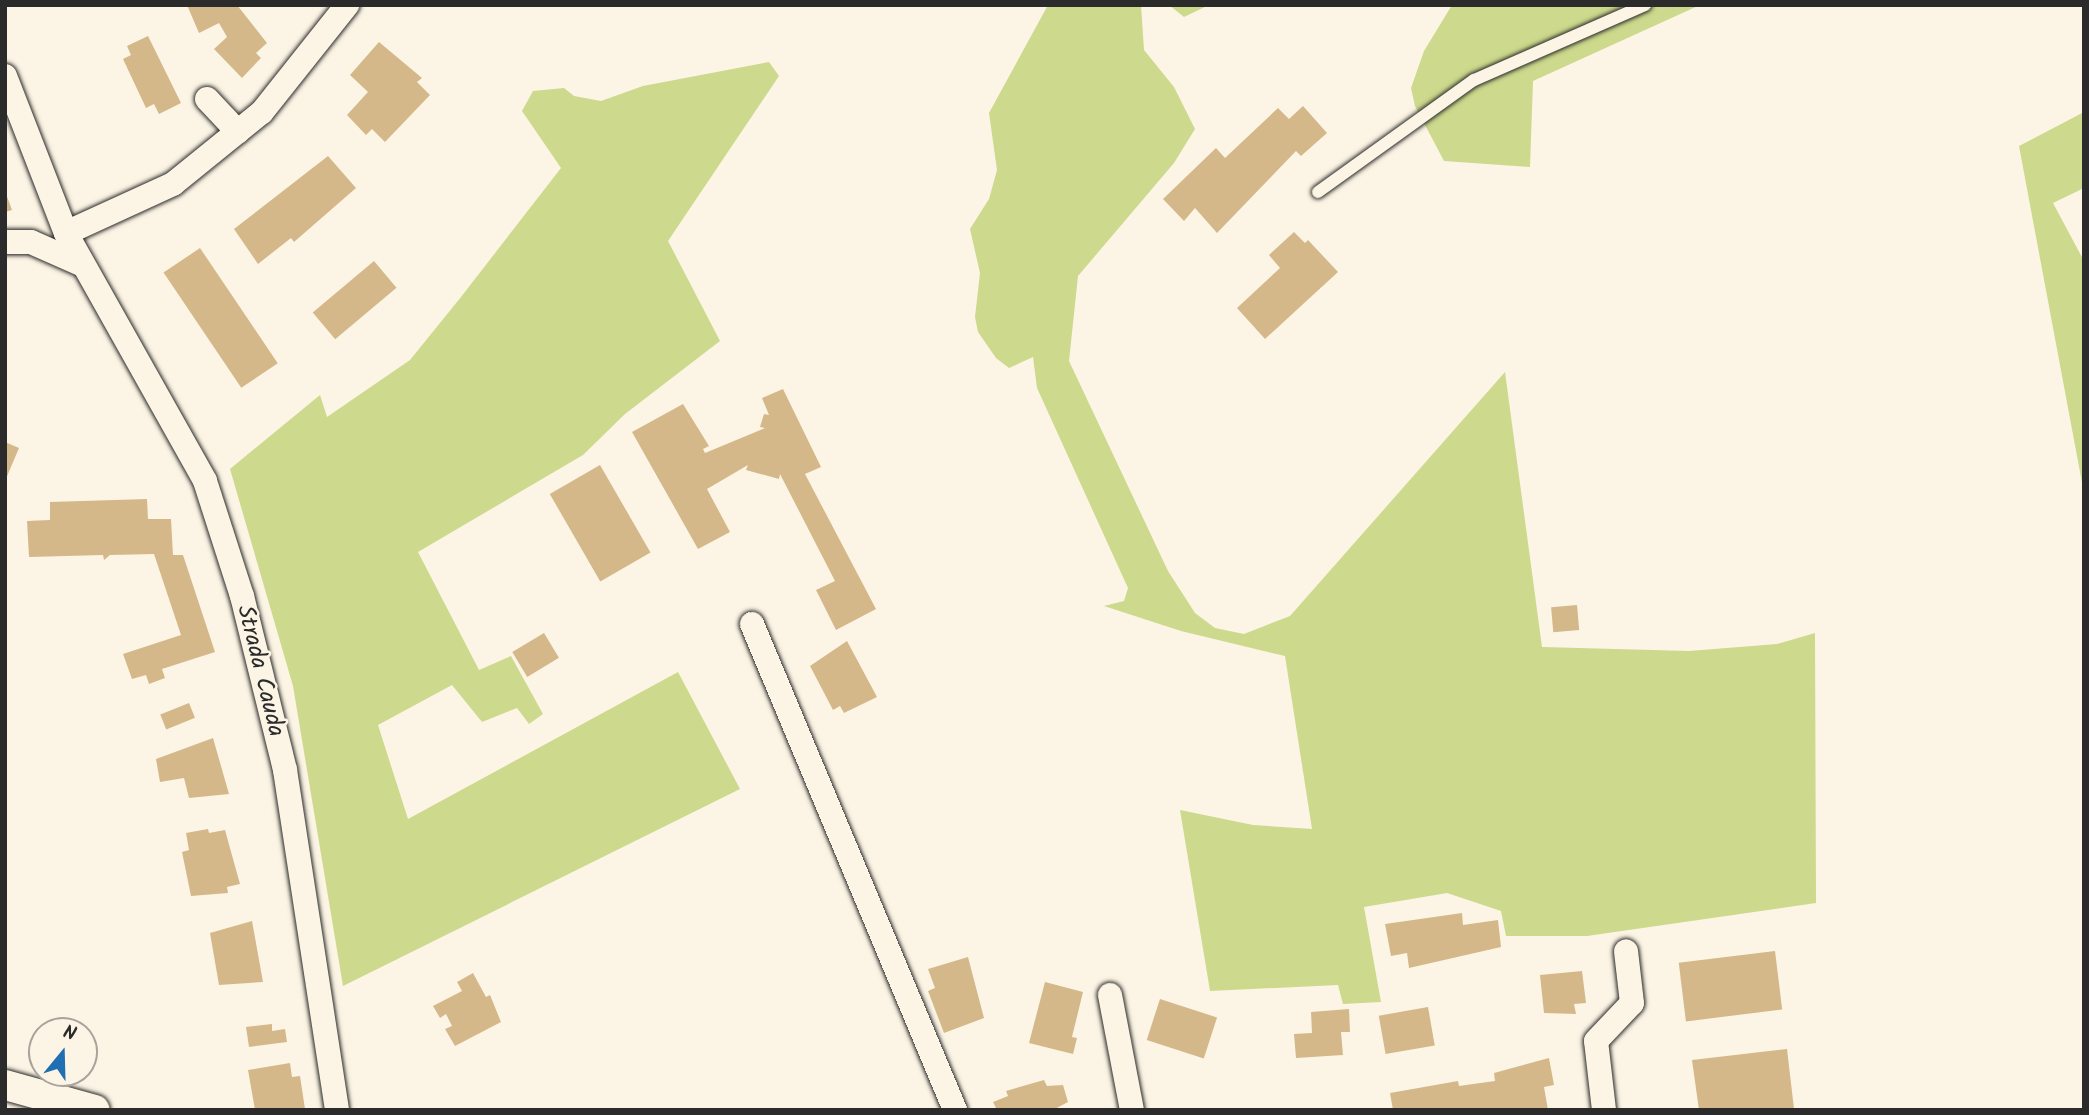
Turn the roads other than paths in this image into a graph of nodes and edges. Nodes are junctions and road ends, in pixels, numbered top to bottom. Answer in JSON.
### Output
{"nodes":[{"id":1,"x":347,"y":5,"type":"edge"},
{"id":2,"x":1645,"y":5,"type":"edge"},
{"id":3,"x":5,"y":76,"type":"edge"},
{"id":4,"x":207,"y":99,"type":"dead end"},
{"id":5,"x":238,"y":132,"type":"junction"},
{"id":6,"x":1318,"y":192,"type":"dead end"},
{"id":7,"x":66,"y":233,"type":"junction"},
{"id":8,"x":5,"y":242,"type":"edge"},
{"id":9,"x":83,"y":265,"type":"junction"},
{"id":10,"x":752,"y":624,"type":"dead end"},
{"id":11,"x":1626,"y":951,"type":"dead end"},
{"id":12,"x":1110,"y":995,"type":"dead end"},
{"id":13,"x":5,"y":1085,"type":"edge"},
{"id":14,"x":95,"y":1110,"type":"edge"},
{"id":15,"x":337,"y":1110,"type":"edge"},
{"id":16,"x":955,"y":1110,"type":"edge"},
{"id":17,"x":1132,"y":1110,"type":"edge"},
{"id":18,"x":1604,"y":1110,"type":"edge"}],
"edges":[{"from":1,"to":5,"type":"street"},
{"from":2,"to":6,"type":"lane"},
{"from":3,"to":7,"type":"street","name":"Strada Cauda"},
{"from":4,"to":5,"type":"street"},
{"from":5,"to":7,"type":"street"},
{"from":7,"to":9,"type":"street","name":"Strada Cauda"},
{"from":8,"to":9,"type":"street"},
{"from":9,"to":15,"type":"street","name":"Strada Cauda"},
{"from":10,"to":16,"type":"street"},
{"from":11,"to":18,"type":"street"},
{"from":12,"to":17,"type":"street"},
{"from":13,"to":14,"type":"street"}]}
